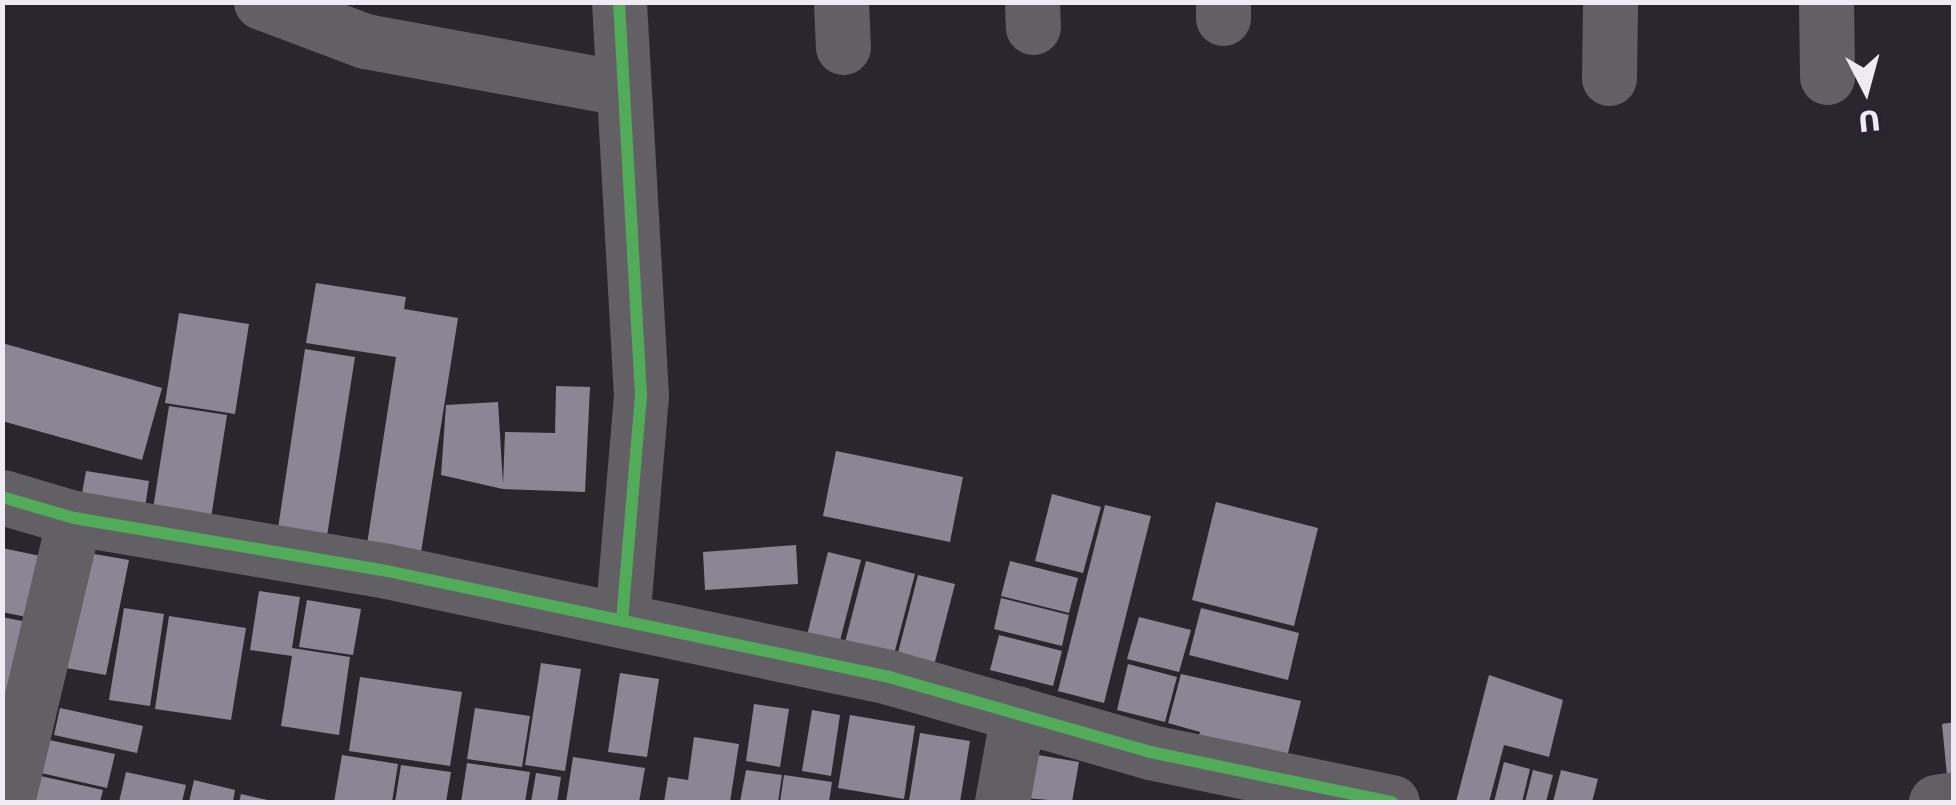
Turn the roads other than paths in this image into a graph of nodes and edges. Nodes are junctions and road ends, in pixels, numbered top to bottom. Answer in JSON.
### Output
{"nodes":[{"id":1,"x":260,"y":2,"type":"edge"},
{"id":2,"x":619,"y":2,"type":"edge"},
{"id":3,"x":1610,"y":2,"type":"edge"},
{"id":4,"x":1826,"y":2,"type":"edge"},
{"id":5,"x":1827,"y":76,"type":"dead end"},
{"id":6,"x":1608,"y":78,"type":"dead end"},
{"id":7,"x":621,"y":88,"type":"junction"},
{"id":8,"x":2,"y":498,"type":"edge"},
{"id":9,"x":74,"y":518,"type":"junction"},
{"id":10,"x":622,"y":620,"type":"junction"},
{"id":11,"x":1018,"y":712,"type":"junction"},
{"id":12,"x":1954,"y":800,"type":"edge"},
{"id":13,"x":7,"y":802,"type":"edge"},
{"id":14,"x":1002,"y":802,"type":"edge"},
{"id":15,"x":1392,"y":802,"type":"edge"},
{"id":16,"x":1936,"y":802,"type":"edge"}],
"edges":[{"from":1,"to":7,"type":"street"},
{"from":2,"to":7,"type":"street"},
{"from":3,"to":6,"type":"street"},
{"from":4,"to":5,"type":"street"},
{"from":7,"to":10,"type":"street"},
{"from":8,"to":9,"type":"street"},
{"from":9,"to":10,"type":"street"},
{"from":9,"to":13,"type":"street"},
{"from":10,"to":11,"type":"street"},
{"from":11,"to":14,"type":"street"},
{"from":11,"to":15,"type":"street"},
{"from":12,"to":16,"type":"street"}]}
